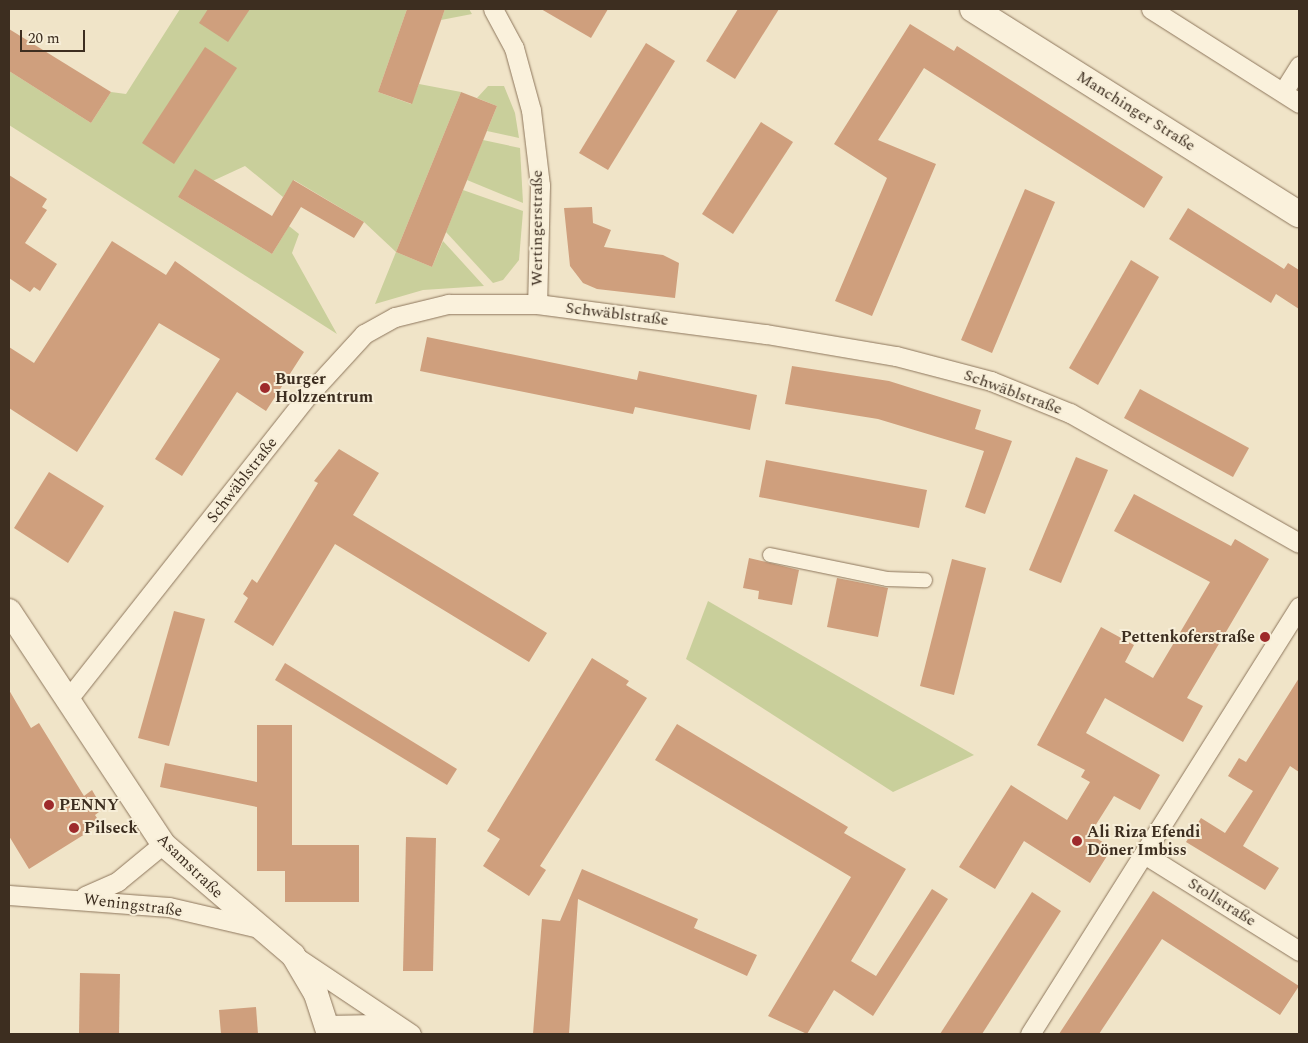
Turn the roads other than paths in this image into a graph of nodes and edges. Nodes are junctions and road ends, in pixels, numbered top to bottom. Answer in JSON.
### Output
{"nodes":[{"id":1,"x":493,"y":9,"type":"edge"},
{"id":2,"x":973,"y":9,"type":"edge"},
{"id":3,"x":1151,"y":9,"type":"edge"},
{"id":4,"x":1299,"y":66,"type":"edge"},
{"id":5,"x":1283,"y":92,"type":"junction"},
{"id":6,"x":1299,"y":103,"type":"edge"},
{"id":7,"x":1299,"y":214,"type":"edge"},
{"id":8,"x":537,"y":304,"type":"junction"},
{"id":9,"x":1299,"y":543,"type":"edge"},
{"id":10,"x":770,"y":555,"type":"dead end"},
{"id":11,"x":924,"y":580,"type":"dead end"},
{"id":12,"x":1299,"y":607,"type":"edge"},
{"id":13,"x":9,"y":611,"type":"edge"},
{"id":14,"x":68,"y":699,"type":"junction"},
{"id":15,"x":163,"y":844,"type":"junction"},
{"id":16,"x":1144,"y":854,"type":"junction"},
{"id":17,"x":9,"y":895,"type":"edge"},
{"id":18,"x":79,"y":898,"type":"junction"},
{"id":19,"x":255,"y":927,"type":"junction"},
{"id":20,"x":1299,"y":951,"type":"edge"},
{"id":21,"x":293,"y":955,"type":"junction"},
{"id":22,"x":328,"y":1030,"type":"edge"},
{"id":23,"x":410,"y":1034,"type":"edge"},
{"id":24,"x":1030,"y":1034,"type":"edge"}],
"edges":[{"from":1,"to":8,"type":"street","name":"Wertingerstraße"},
{"from":2,"to":7,"type":"main road","name":"Manchinger Straße"},
{"from":3,"to":5,"type":"street"},
{"from":4,"to":5,"type":"street"},
{"from":5,"to":6,"type":"street"},
{"from":8,"to":9,"type":"street","name":"Schwäblstraße"},
{"from":8,"to":14,"type":"street","name":"Schwäblstraße"},
{"from":10,"to":11,"type":"street"},
{"from":12,"to":16,"type":"street"},
{"from":13,"to":14,"type":"street","name":"Asamstraße"},
{"from":14,"to":15,"type":"street","name":"Asamstraße"},
{"from":15,"to":18,"type":"street"},
{"from":15,"to":19,"type":"street","name":"Asamstraße"},
{"from":16,"to":20,"type":"street","name":"Stollstraße"},
{"from":16,"to":24,"type":"street"},
{"from":17,"to":18,"type":"street","name":"Weningstraße"},
{"from":18,"to":19,"type":"street","name":"Weningstraße"},
{"from":19,"to":21,"type":"street","name":"Asamstraße"},
{"from":21,"to":22,"type":"street","name":"Asamstraße"},
{"from":21,"to":23,"type":"street"},
{"from":22,"to":23,"type":"street"}]}
